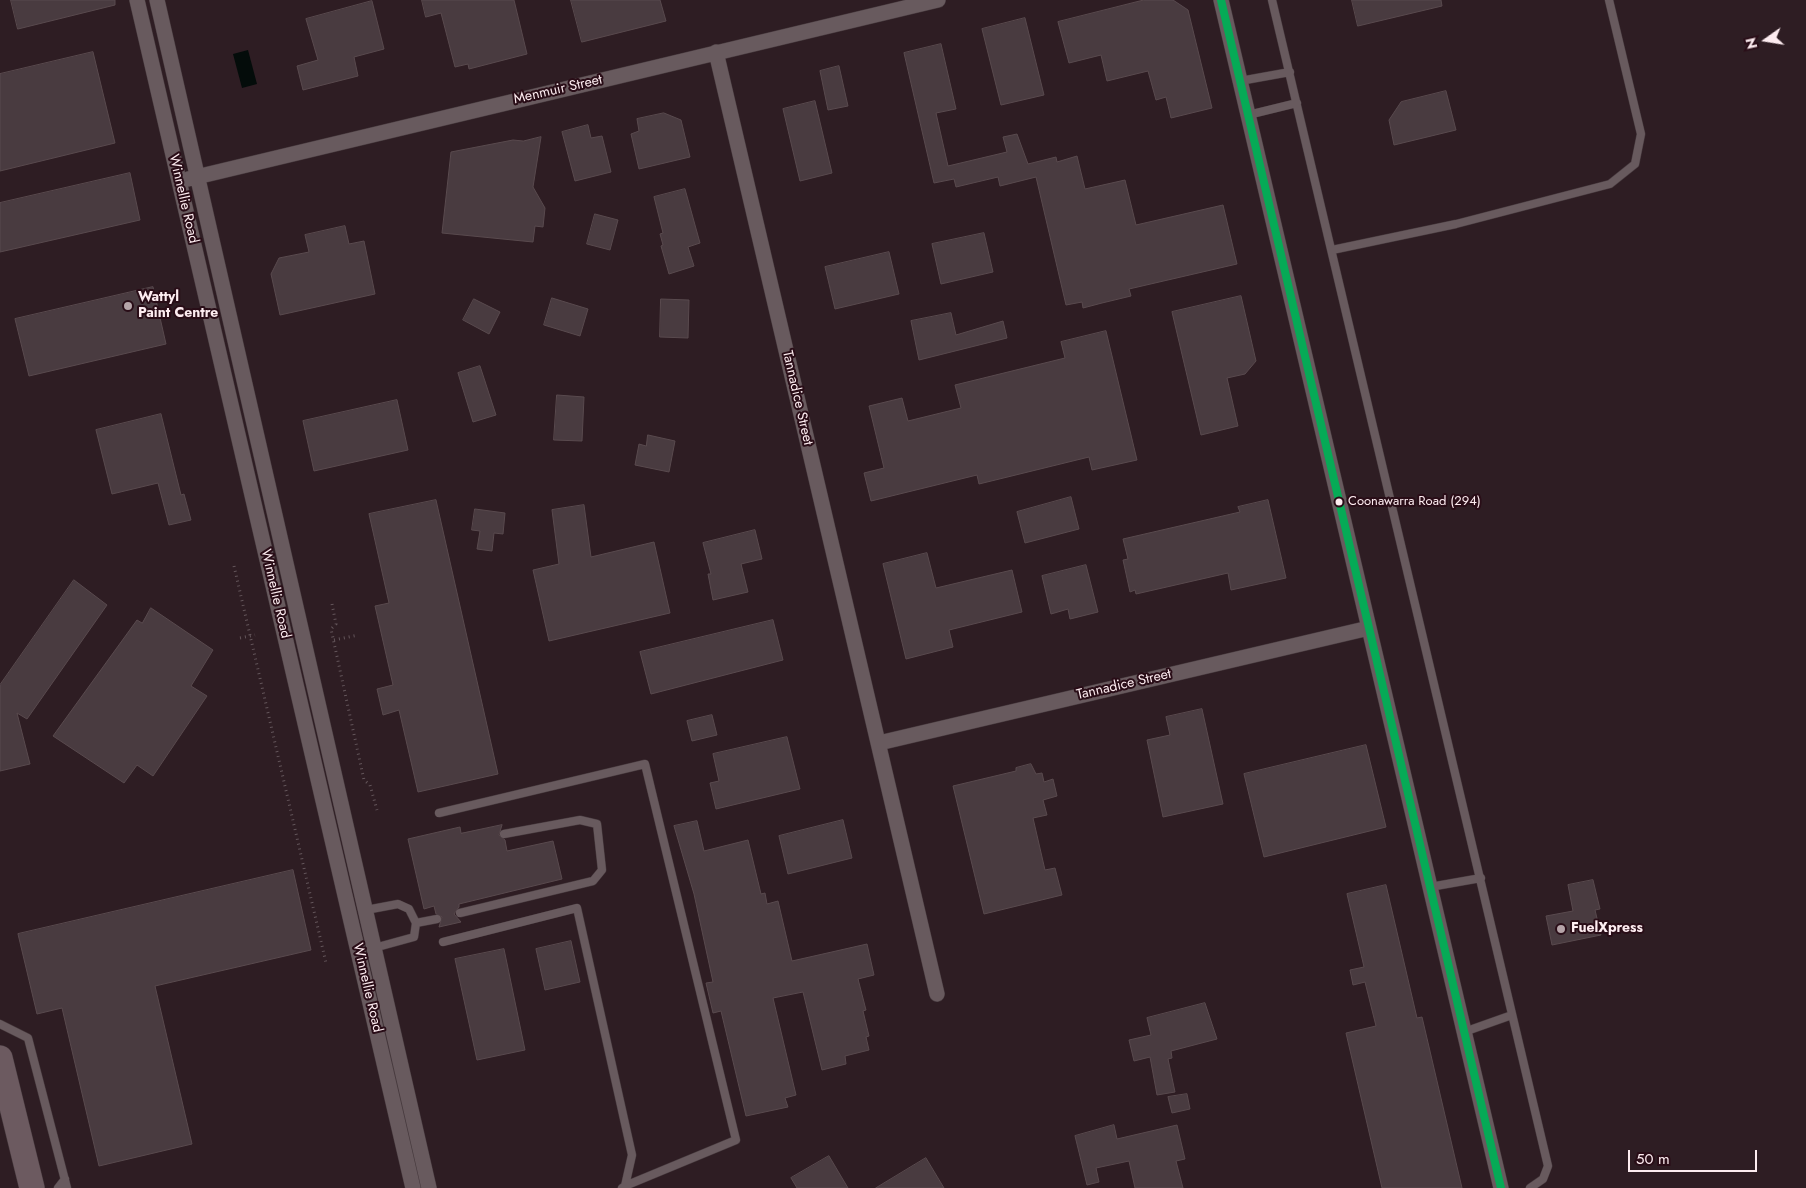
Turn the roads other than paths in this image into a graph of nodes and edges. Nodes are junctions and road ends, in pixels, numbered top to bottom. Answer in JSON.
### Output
{"nodes":[{"id":1,"x":137,"y":0,"type":"edge"},
{"id":2,"x":157,"y":0,"type":"edge"},
{"id":3,"x":938,"y":0,"type":"edge"},
{"id":4,"x":1221,"y":0,"type":"edge"},
{"id":5,"x":1272,"y":0,"type":"edge"},
{"id":6,"x":1609,"y":0,"type":"edge"},
{"id":7,"x":716,"y":52,"type":"junction"},
{"id":8,"x":1290,"y":72,"type":"junction"},
{"id":9,"x":1240,"y":81,"type":"junction"},
{"id":10,"x":1297,"y":104,"type":"junction"},
{"id":11,"x":1248,"y":115,"type":"junction"},
{"id":12,"x":198,"y":176,"type":"junction"},
{"id":13,"x":179,"y":181,"type":"junction"},
{"id":14,"x":1332,"y":250,"type":"junction"},
{"id":15,"x":1368,"y":628,"type":"junction"},
{"id":16,"x":879,"y":743,"type":"junction"},
{"id":17,"x":439,"y":813,"type":"dead end"},
{"id":18,"x":504,"y":834,"type":"dead end"},
{"id":19,"x":1481,"y":878,"type":"junction"},
{"id":20,"x":1430,"y":887,"type":"junction"},
{"id":21,"x":366,"y":910,"type":"junction"},
{"id":22,"x":460,"y":912,"type":"dead end"},
{"id":23,"x":437,"y":919,"type":"dead end"},
{"id":24,"x":416,"y":922,"type":"junction"},
{"id":25,"x":443,"y":942,"type":"dead end"},
{"id":26,"x":374,"y":948,"type":"junction"},
{"id":27,"x":937,"y":994,"type":"dead end"},
{"id":28,"x":1512,"y":1014,"type":"junction"},
{"id":29,"x":0,"y":1024,"type":"edge"},
{"id":30,"x":1464,"y":1032,"type":"junction"},
{"id":31,"x":0,"y":1058,"type":"edge"},
{"id":32,"x":65,"y":1179,"type":"junction"},
{"id":33,"x":624,"y":1187,"type":"edge"},
{"id":34,"x":32,"y":1188,"type":"edge"},
{"id":35,"x":58,"y":1188,"type":"edge"},
{"id":36,"x":67,"y":1188,"type":"edge"},
{"id":37,"x":413,"y":1188,"type":"edge"},
{"id":38,"x":429,"y":1188,"type":"edge"},
{"id":39,"x":1501,"y":1188,"type":"edge"},
{"id":40,"x":1530,"y":1188,"type":"edge"}],
"edges":[{"from":1,"to":13,"type":"street","name":"Winnellie Road"},
{"from":2,"to":12,"type":"street","name":"Winnellie Road"},
{"from":3,"to":7,"type":"street","name":"Menmuir Street"},
{"from":4,"to":9,"type":"street"},
{"from":5,"to":8,"type":"lane"},
{"from":6,"to":14,"type":"lane"},
{"from":7,"to":12,"type":"street","name":"Menmuir Street"},
{"from":7,"to":16,"type":"street","name":"Tannadice Street"},
{"from":8,"to":9,"type":"lane"},
{"from":8,"to":10,"type":"lane"},
{"from":9,"to":11,"type":"street"},
{"from":10,"to":11,"type":"lane"},
{"from":10,"to":14,"type":"lane"},
{"from":11,"to":15,"type":"street"},
{"from":12,"to":13,"type":"street","name":"Menmuir Street"},
{"from":12,"to":21,"type":"street","name":"Winnellie Road"},
{"from":13,"to":37,"type":"street","name":"Winnellie Road"},
{"from":14,"to":19,"type":"lane"},
{"from":15,"to":16,"type":"street","name":"Tannadice Street"},
{"from":15,"to":20,"type":"street"},
{"from":16,"to":27,"type":"street","name":"Tannadice Street"},
{"from":17,"to":33,"type":"lane"},
{"from":18,"to":22,"type":"lane"},
{"from":19,"to":20,"type":"lane"},
{"from":19,"to":28,"type":"lane"},
{"from":20,"to":30,"type":"street"},
{"from":21,"to":24,"type":"lane"},
{"from":21,"to":26,"type":"street","name":"Winnellie Road"},
{"from":23,"to":24,"type":"lane"},
{"from":24,"to":26,"type":"lane"},
{"from":25,"to":33,"type":"lane"},
{"from":26,"to":38,"type":"street","name":"Winnellie Road"},
{"from":28,"to":30,"type":"lane"},
{"from":28,"to":40,"type":"lane"},
{"from":29,"to":32,"type":"lane"},
{"from":30,"to":39,"type":"street"},
{"from":31,"to":34,"type":"highway"},
{"from":32,"to":35,"type":"lane"},
{"from":32,"to":36,"type":"lane"}]}
